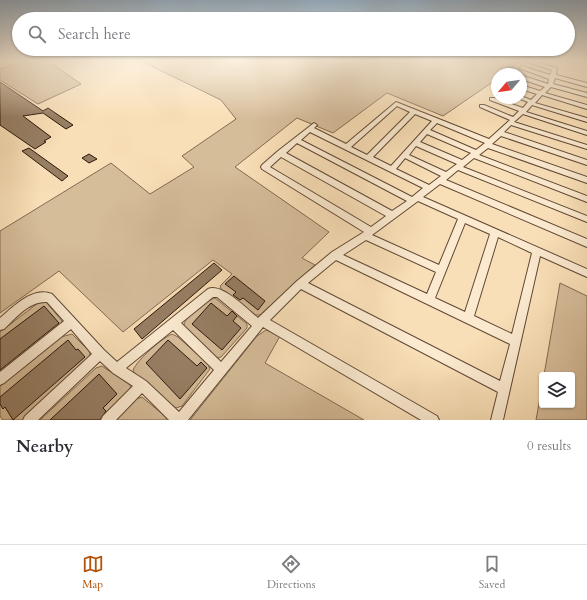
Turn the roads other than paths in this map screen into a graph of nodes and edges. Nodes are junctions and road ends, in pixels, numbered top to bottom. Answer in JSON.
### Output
{"nodes":[{"id":1,"x":540,"y":80,"type":"edge"},
{"id":2,"x":548,"y":80,"type":"edge"},
{"id":3,"x":551,"y":81,"type":"junction"},
{"id":4,"x":587,"y":85,"type":"edge"},
{"id":5,"x":527,"y":89,"type":"edge"},
{"id":6,"x":540,"y":94,"type":"junction"},
{"id":7,"x":587,"y":95,"type":"edge"},
{"id":8,"x":527,"y":100,"type":"edge"},
{"id":9,"x":531,"y":102,"type":"junction"},
{"id":10,"x":504,"y":104,"type":"edge"},
{"id":11,"x":482,"y":106,"type":"dead end"},
{"id":12,"x":587,"y":107,"type":"edge"},
{"id":13,"x":415,"y":111,"type":"junction"},
{"id":14,"x":522,"y":111,"type":"junction"},
{"id":15,"x":436,"y":120,"type":"junction"},
{"id":16,"x":587,"y":120,"type":"edge"},
{"id":17,"x":512,"y":121,"type":"junction"},
{"id":18,"x":426,"y":131,"type":"junction"},
{"id":19,"x":499,"y":133,"type":"junction"},
{"id":20,"x":587,"y":133,"type":"edge"},
{"id":21,"x":296,"y":140,"type":"junction"},
{"id":22,"x":415,"y":143,"type":"junction"},
{"id":23,"x":488,"y":143,"type":"junction"},
{"id":24,"x":347,"y":147,"type":"junction"},
{"id":25,"x":587,"y":147,"type":"edge"},
{"id":26,"x":280,"y":153,"type":"junction"},
{"id":27,"x":474,"y":154,"type":"junction"},
{"id":28,"x":404,"y":155,"type":"junction"},
{"id":29,"x":368,"y":158,"type":"junction"},
{"id":30,"x":587,"y":163,"type":"edge"},
{"id":31,"x":459,"y":165,"type":"junction"},
{"id":32,"x":392,"y":169,"type":"junction"},
{"id":33,"x":442,"y":178,"type":"junction"},
{"id":34,"x":587,"y":180,"type":"edge"},
{"id":35,"x":429,"y":188,"type":"junction"},
{"id":36,"x":414,"y":199,"type":"junction"},
{"id":37,"x":587,"y":199,"type":"edge"},
{"id":38,"x":392,"y":215,"type":"junction"},
{"id":39,"x":463,"y":218,"type":"junction"},
{"id":40,"x":587,"y":219,"type":"edge"},
{"id":41,"x":495,"y":232,"type":"junction"},
{"id":42,"x":367,"y":233,"type":"junction"},
{"id":43,"x":587,"y":243,"type":"edge"},
{"id":44,"x":537,"y":251,"type":"junction"},
{"id":45,"x":335,"y":255,"type":"junction"},
{"id":46,"x":441,"y":270,"type":"junction"},
{"id":47,"x":587,"y":273,"type":"edge"},
{"id":48,"x":300,"y":284,"type":"junction"},
{"id":49,"x":429,"y":300,"type":"junction"},
{"id":50,"x":468,"y":318,"type":"junction"},
{"id":51,"x":71,"y":322,"type":"junction"},
{"id":52,"x":260,"y":323,"type":"junction"},
{"id":53,"x":174,"y":324,"type":"junction"},
{"id":54,"x":0,"y":325,"type":"edge"},
{"id":55,"x":515,"y":341,"type":"junction"},
{"id":56,"x":100,"y":354,"type":"junction"},
{"id":57,"x":116,"y":369,"type":"junction"},
{"id":58,"x":221,"y":369,"type":"junction"},
{"id":59,"x":0,"y":379,"type":"edge"},
{"id":60,"x":142,"y":385,"type":"junction"},
{"id":61,"x":503,"y":390,"type":"junction"},
{"id":62,"x":29,"y":420,"type":"edge"},
{"id":63,"x":107,"y":420,"type":"edge"},
{"id":64,"x":179,"y":420,"type":"edge"},
{"id":65,"x":433,"y":420,"type":"edge"},
{"id":66,"x":497,"y":420,"type":"edge"}],
"edges":[{"from":1,"to":3,"type":"street"},
{"from":2,"to":3,"type":"street"},
{"from":3,"to":4,"type":"street"},
{"from":3,"to":6,"type":"street"},
{"from":3,"to":7,"type":"street"},
{"from":5,"to":6,"type":"street"},
{"from":6,"to":9,"type":"street"},
{"from":6,"to":12,"type":"street"},
{"from":8,"to":9,"type":"street"},
{"from":9,"to":14,"type":"street"},
{"from":9,"to":16,"type":"street"},
{"from":10,"to":14,"type":"street"},
{"from":11,"to":17,"type":"street"},
{"from":13,"to":15,"type":"street"},
{"from":13,"to":24,"type":"street"},
{"from":13,"to":29,"type":"street"},
{"from":14,"to":17,"type":"street"},
{"from":14,"to":20,"type":"street"},
{"from":15,"to":18,"type":"street"},
{"from":15,"to":23,"type":"street"},
{"from":17,"to":19,"type":"street"},
{"from":17,"to":25,"type":"street"},
{"from":18,"to":22,"type":"street"},
{"from":18,"to":27,"type":"street"},
{"from":19,"to":23,"type":"street"},
{"from":19,"to":30,"type":"street"},
{"from":21,"to":24,"type":"street"},
{"from":21,"to":26,"type":"street"},
{"from":21,"to":36,"type":"street"},
{"from":22,"to":28,"type":"street"},
{"from":22,"to":31,"type":"street"},
{"from":23,"to":27,"type":"street"},
{"from":23,"to":34,"type":"street"},
{"from":24,"to":29,"type":"street"},
{"from":26,"to":38,"type":"street"},
{"from":26,"to":42,"type":"street"},
{"from":27,"to":31,"type":"street"},
{"from":27,"to":37,"type":"street"},
{"from":28,"to":32,"type":"street"},
{"from":28,"to":33,"type":"street"},
{"from":29,"to":32,"type":"street"},
{"from":31,"to":33,"type":"street"},
{"from":31,"to":40,"type":"street"},
{"from":32,"to":35,"type":"street"},
{"from":33,"to":35,"type":"street"},
{"from":33,"to":43,"type":"street"},
{"from":35,"to":36,"type":"street"},
{"from":36,"to":38,"type":"street"},
{"from":36,"to":39,"type":"street"},
{"from":38,"to":42,"type":"street"},
{"from":39,"to":41,"type":"street"},
{"from":39,"to":46,"type":"street"},
{"from":41,"to":44,"type":"street"},
{"from":41,"to":50,"type":"street"},
{"from":42,"to":45,"type":"street"},
{"from":42,"to":46,"type":"street"},
{"from":44,"to":47,"type":"street"},
{"from":44,"to":55,"type":"street"},
{"from":45,"to":48,"type":"street"},
{"from":45,"to":49,"type":"street"},
{"from":46,"to":49,"type":"street"},
{"from":48,"to":52,"type":"street"},
{"from":48,"to":61,"type":"street"},
{"from":49,"to":50,"type":"street"},
{"from":50,"to":55,"type":"street"},
{"from":51,"to":54,"type":"street"},
{"from":51,"to":56,"type":"street"},
{"from":51,"to":59,"type":"street"},
{"from":52,"to":53,"type":"street"},
{"from":52,"to":58,"type":"street"},
{"from":52,"to":65,"type":"street"},
{"from":53,"to":57,"type":"street"},
{"from":53,"to":58,"type":"street"},
{"from":55,"to":61,"type":"street"},
{"from":56,"to":57,"type":"street"},
{"from":56,"to":62,"type":"street"},
{"from":57,"to":60,"type":"street"},
{"from":58,"to":64,"type":"street"},
{"from":60,"to":63,"type":"street"},
{"from":60,"to":64,"type":"street"},
{"from":61,"to":66,"type":"street"}]}
